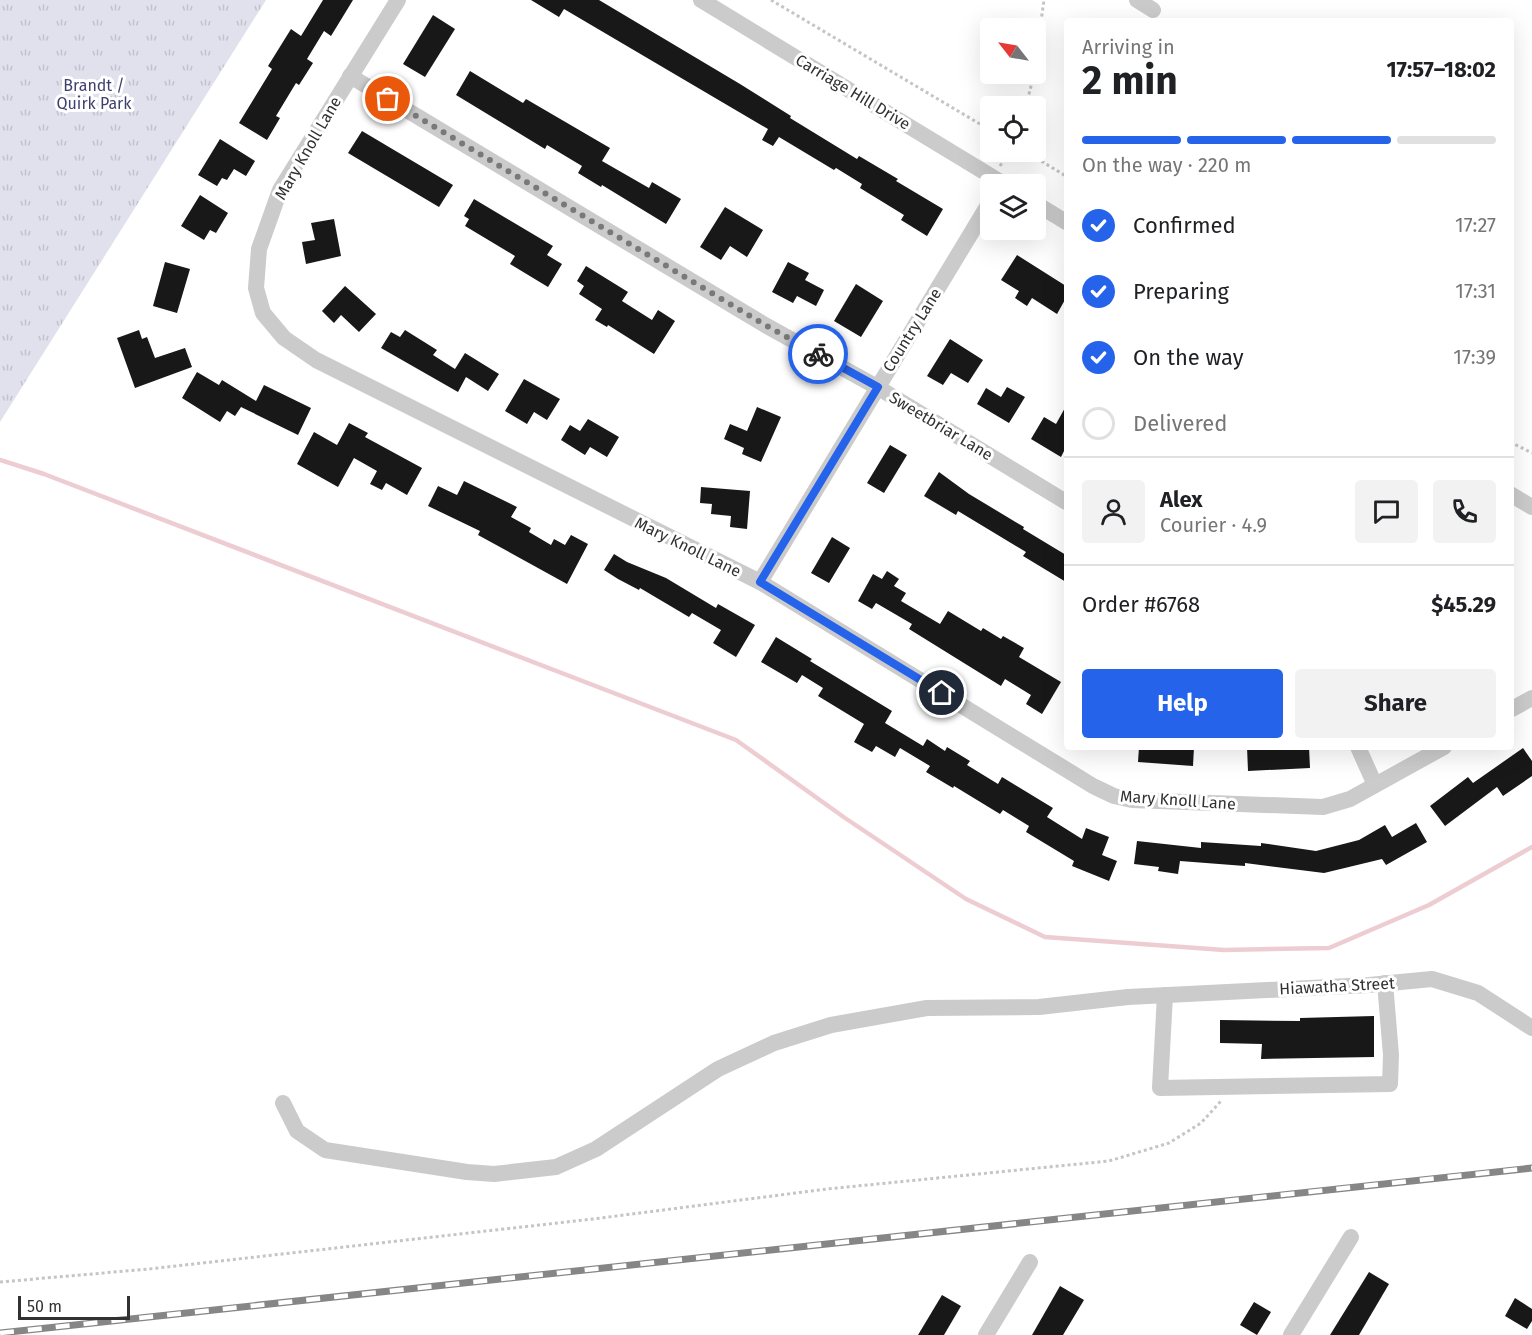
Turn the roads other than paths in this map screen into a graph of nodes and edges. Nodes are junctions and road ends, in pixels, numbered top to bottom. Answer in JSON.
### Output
{"nodes":[{"id":1,"x":398,"y":0,"type":"edge"},
{"id":2,"x":701,"y":0,"type":"edge"},
{"id":3,"x":1137,"y":0,"type":"edge"},
{"id":4,"x":1153,"y":10,"type":"dead end"},
{"id":5,"x":350,"y":76,"type":"junction"},
{"id":6,"x":986,"y":174,"type":"edge"},
{"id":7,"x":1046,"y":210,"type":"edge"},
{"id":8,"x":980,"y":219,"type":"edge"},
{"id":9,"x":1064,"y":221,"type":"edge"},
{"id":10,"x":878,"y":387,"type":"junction"},
{"id":11,"x":1514,"y":496,"type":"edge"},
{"id":12,"x":1064,"y":501,"type":"edge"},
{"id":13,"x":1532,"y":507,"type":"edge"},
{"id":14,"x":760,"y":582,"type":"junction"},
{"id":15,"x":1532,"y":698,"type":"edge"},
{"id":16,"x":1514,"y":708,"type":"edge"},
{"id":17,"x":1359,"y":750,"type":"edge"},
{"id":18,"x":1439,"y":750,"type":"edge"},
{"id":19,"x":1375,"y":785,"type":"junction"},
{"id":20,"x":1385,"y":983,"type":"junction"},
{"id":21,"x":1165,"y":995,"type":"junction"},
{"id":22,"x":1532,"y":1028,"type":"edge"},
{"id":23,"x":283,"y":1103,"type":"dead end"},
{"id":24,"x":1352,"y":1237,"type":"dead end"},
{"id":25,"x":1030,"y":1262,"type":"dead end"},
{"id":26,"x":986,"y":1335,"type":"edge"},
{"id":27,"x":1291,"y":1335,"type":"edge"}],
"edges":[{"from":1,"to":5,"type":"street","name":"Mary Knoll Lane"},
{"from":2,"to":6,"type":"street","name":"Carriage Hill Drive"},
{"from":3,"to":4,"type":"street"},
{"from":5,"to":10,"type":"street","name":"Sweetbriar Lane"},
{"from":5,"to":14,"type":"street","name":"Mary Knoll Lane"},
{"from":7,"to":9,"type":"street"},
{"from":8,"to":10,"type":"street","name":"Country Lane"},
{"from":10,"to":12,"type":"street","name":"Sweetbriar Lane"},
{"from":10,"to":14,"type":"street","name":"Country Lane"},
{"from":11,"to":13,"type":"street"},
{"from":14,"to":19,"type":"street","name":"Mary Knoll Lane"},
{"from":15,"to":16,"type":"street"},
{"from":17,"to":19,"type":"street"},
{"from":18,"to":19,"type":"street","name":"Mary Knoll Lane"},
{"from":20,"to":21,"type":"street","name":"Hiawatha Street"},
{"from":20,"to":21,"type":"street"},
{"from":20,"to":22,"type":"street","name":"Hiawatha Street"},
{"from":21,"to":23,"type":"street","name":"Hiawatha Street"},
{"from":24,"to":27,"type":"street"},
{"from":25,"to":26,"type":"street"}]}
